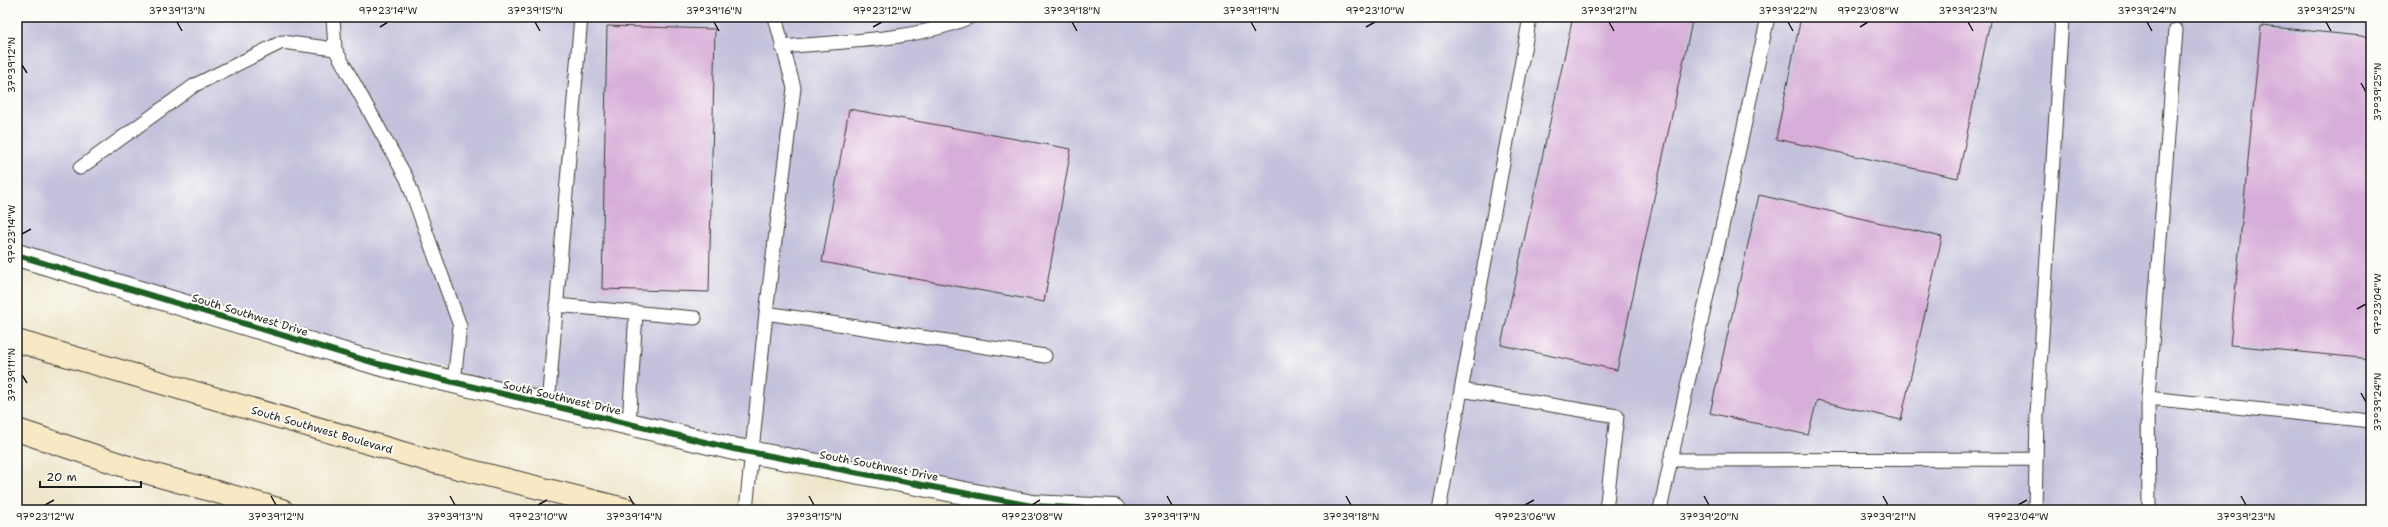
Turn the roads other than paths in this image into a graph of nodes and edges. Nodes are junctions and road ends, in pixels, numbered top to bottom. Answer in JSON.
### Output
{"nodes":[{"id":1,"x":333,"y":17,"type":"edge"},
{"id":2,"x":581,"y":17,"type":"edge"},
{"id":3,"x":775,"y":17,"type":"edge"},
{"id":4,"x":970,"y":17,"type":"edge"},
{"id":5,"x":1530,"y":17,"type":"edge"},
{"id":6,"x":1768,"y":17,"type":"edge"},
{"id":7,"x":2062,"y":17,"type":"edge"},
{"id":8,"x":2176,"y":30,"type":"dead end"},
{"id":9,"x":782,"y":47,"type":"junction"},
{"id":10,"x":335,"y":49,"type":"junction"},
{"id":11,"x":80,"y":168,"type":"dead end"},
{"id":12,"x":17,"y":255,"type":"edge"},
{"id":13,"x":556,"y":305,"type":"junction"},
{"id":14,"x":636,"y":312,"type":"junction"},
{"id":15,"x":766,"y":313,"type":"junction"},
{"id":16,"x":695,"y":318,"type":"dead end"},
{"id":17,"x":17,"y":341,"type":"edge"},
{"id":18,"x":1044,"y":356,"type":"dead end"},
{"id":19,"x":454,"y":382,"type":"junction"},
{"id":20,"x":1461,"y":390,"type":"junction"},
{"id":21,"x":2148,"y":398,"type":"junction"},
{"id":22,"x":548,"y":404,"type":"junction"},
{"id":23,"x":2371,"y":421,"type":"edge"},
{"id":24,"x":629,"y":424,"type":"junction"},
{"id":25,"x":17,"y":430,"type":"edge"},
{"id":26,"x":753,"y":452,"type":"junction"},
{"id":27,"x":2036,"y":459,"type":"junction"},
{"id":28,"x":1670,"y":460,"type":"junction"},
{"id":29,"x":282,"y":510,"type":"edge"},
{"id":30,"x":628,"y":510,"type":"edge"},
{"id":31,"x":746,"y":510,"type":"edge"},
{"id":32,"x":1114,"y":510,"type":"edge"},
{"id":33,"x":1439,"y":510,"type":"edge"},
{"id":34,"x":1606,"y":510,"type":"edge"},
{"id":35,"x":1660,"y":510,"type":"edge"},
{"id":36,"x":2035,"y":510,"type":"edge"},
{"id":37,"x":2149,"y":510,"type":"edge"}],
"edges":[{"from":1,"to":10,"type":"lane"},
{"from":2,"to":13,"type":"lane"},
{"from":3,"to":9,"type":"lane"},
{"from":4,"to":9,"type":"lane"},
{"from":5,"to":20,"type":"lane"},
{"from":6,"to":28,"type":"lane"},
{"from":7,"to":27,"type":"lane"},
{"from":8,"to":21,"type":"lane"},
{"from":9,"to":15,"type":"lane"},
{"from":10,"to":11,"type":"lane"},
{"from":10,"to":19,"type":"lane"},
{"from":12,"to":19,"type":"street","name":"South Southwest Drive"},
{"from":13,"to":14,"type":"lane"},
{"from":13,"to":22,"type":"lane"},
{"from":14,"to":16,"type":"lane"},
{"from":14,"to":24,"type":"lane"},
{"from":15,"to":18,"type":"lane"},
{"from":15,"to":26,"type":"lane"},
{"from":17,"to":30,"type":"main road","name":"South Southwest Boulevard"},
{"from":19,"to":22,"type":"street","name":"South Southwest Drive"},
{"from":20,"to":33,"type":"lane"},
{"from":20,"to":34,"type":"lane"},
{"from":21,"to":23,"type":"lane"},
{"from":21,"to":37,"type":"lane"},
{"from":22,"to":24,"type":"street","name":"South Southwest Drive"},
{"from":24,"to":26,"type":"street","name":"South Southwest Drive"},
{"from":25,"to":29,"type":"main road"},
{"from":26,"to":31,"type":"lane"},
{"from":26,"to":32,"type":"street","name":"South Southwest Drive"},
{"from":27,"to":28,"type":"lane"},
{"from":27,"to":36,"type":"lane"},
{"from":28,"to":35,"type":"lane"}]}
